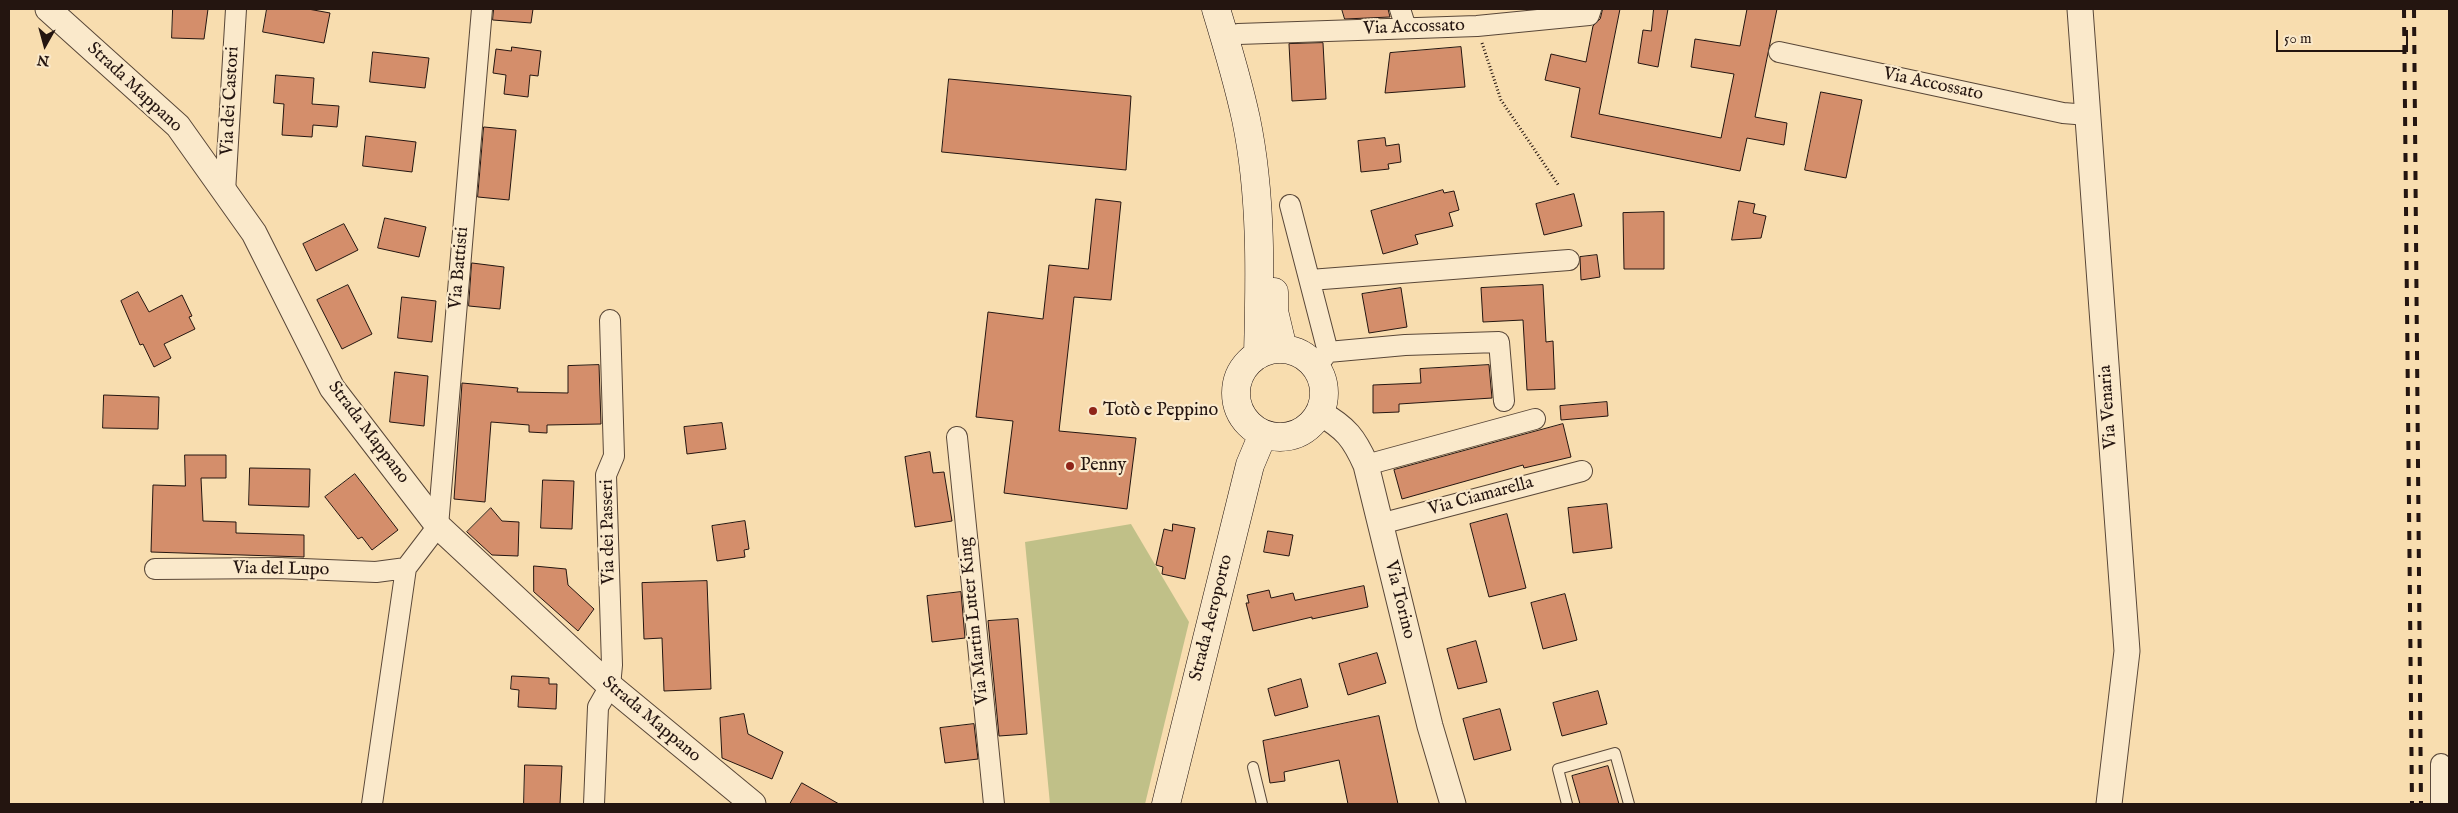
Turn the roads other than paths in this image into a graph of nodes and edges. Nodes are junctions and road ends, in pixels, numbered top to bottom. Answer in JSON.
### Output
{"nodes":[{"id":1,"x":48,"y":9,"type":"edge"},
{"id":2,"x":236,"y":9,"type":"edge"},
{"id":3,"x":482,"y":9,"type":"edge"},
{"id":4,"x":1216,"y":9,"type":"edge"},
{"id":5,"x":2080,"y":9,"type":"edge"},
{"id":6,"x":1590,"y":12,"type":"edge"},
{"id":7,"x":1403,"y":18,"type":"edge"},
{"id":8,"x":1234,"y":21,"type":"edge"},
{"id":9,"x":1780,"y":52,"type":"dead end"},
{"id":10,"x":2088,"y":115,"type":"junction"},
{"id":11,"x":225,"y":192,"type":"junction"},
{"id":12,"x":1290,"y":205,"type":"dead end"},
{"id":13,"x":1569,"y":260,"type":"dead end"},
{"id":14,"x":1310,"y":280,"type":"junction"},
{"id":15,"x":610,"y":320,"type":"dead end"},
{"id":16,"x":1270,"y":352,"type":"junction"},
{"id":17,"x":1322,"y":360,"type":"junction"},
{"id":18,"x":1504,"y":400,"type":"dead end"},
{"id":19,"x":1320,"y":412,"type":"junction"},
{"id":20,"x":1535,"y":419,"type":"dead end"},
{"id":21,"x":1263,"y":434,"type":"junction"},
{"id":22,"x":957,"y":437,"type":"dead end"},
{"id":23,"x":1366,"y":465,"type":"junction"},
{"id":24,"x":1582,"y":471,"type":"dead end"},
{"id":25,"x":1380,"y":524,"type":"junction"},
{"id":26,"x":438,"y":526,"type":"junction"},
{"id":27,"x":406,"y":568,"type":"junction"},
{"id":28,"x":155,"y":569,"type":"dead end"},
{"id":29,"x":610,"y":686,"type":"junction"},
{"id":30,"x":2441,"y":764,"type":"dead end"},
{"id":31,"x":1253,"y":767,"type":"dead end"},
{"id":32,"x":372,"y":804,"type":"edge"},
{"id":33,"x":594,"y":804,"type":"edge"},
{"id":34,"x":753,"y":804,"type":"edge"},
{"id":35,"x":994,"y":804,"type":"edge"},
{"id":36,"x":1166,"y":804,"type":"edge"},
{"id":37,"x":1262,"y":804,"type":"edge"},
{"id":38,"x":1453,"y":804,"type":"edge"},
{"id":39,"x":1567,"y":804,"type":"edge"},
{"id":40,"x":1629,"y":804,"type":"edge"},
{"id":41,"x":2109,"y":804,"type":"edge"},
{"id":42,"x":2441,"y":804,"type":"edge"}],
"edges":[{"from":1,"to":11,"type":"street","name":"Strada Mappano"},
{"from":2,"to":11,"type":"street","name":"Via dei Castori"},
{"from":3,"to":26,"type":"street","name":"Via Battisti"},
{"from":4,"to":16,"type":"main road"},
{"from":5,"to":10,"type":"street","name":"Via Venaria"},
{"from":6,"to":7,"type":"street","name":"Via Accossato"},
{"from":7,"to":8,"type":"street","name":"Via Accossato"},
{"from":8,"to":16,"type":"main road"},
{"from":9,"to":10,"type":"street","name":"Via Accossato"},
{"from":10,"to":41,"type":"street","name":"Via Venaria"},
{"from":11,"to":26,"type":"street","name":"Strada Mappano"},
{"from":12,"to":14,"type":"street"},
{"from":13,"to":14,"type":"street"},
{"from":14,"to":17,"type":"street"},
{"from":15,"to":29,"type":"street","name":"Via dei Passeri"},
{"from":16,"to":17,"type":"main road"},
{"from":16,"to":21,"type":"main road"},
{"from":17,"to":18,"type":"street"},
{"from":17,"to":19,"type":"main road"},
{"from":19,"to":21,"type":"main road"},
{"from":19,"to":23,"type":"street","name":"Via Torino"},
{"from":20,"to":23,"type":"street"},
{"from":21,"to":36,"type":"main road","name":"Strada Aeroporto"},
{"from":22,"to":35,"type":"street","name":"Via Martin Luter King"},
{"from":23,"to":25,"type":"street","name":"Via Torino"},
{"from":24,"to":25,"type":"street","name":"Via Ciamarella"},
{"from":25,"to":38,"type":"street","name":"Via Torino"},
{"from":26,"to":27,"type":"street"},
{"from":26,"to":29,"type":"street","name":"Strada Mappano"},
{"from":27,"to":28,"type":"street","name":"Via del Lupo"},
{"from":27,"to":32,"type":"street"},
{"from":29,"to":33,"type":"street"},
{"from":29,"to":34,"type":"street","name":"Strada Mappano"},
{"from":30,"to":42,"type":"street"},
{"from":31,"to":37,"type":"lane"},
{"from":39,"to":40,"type":"lane"}]}
